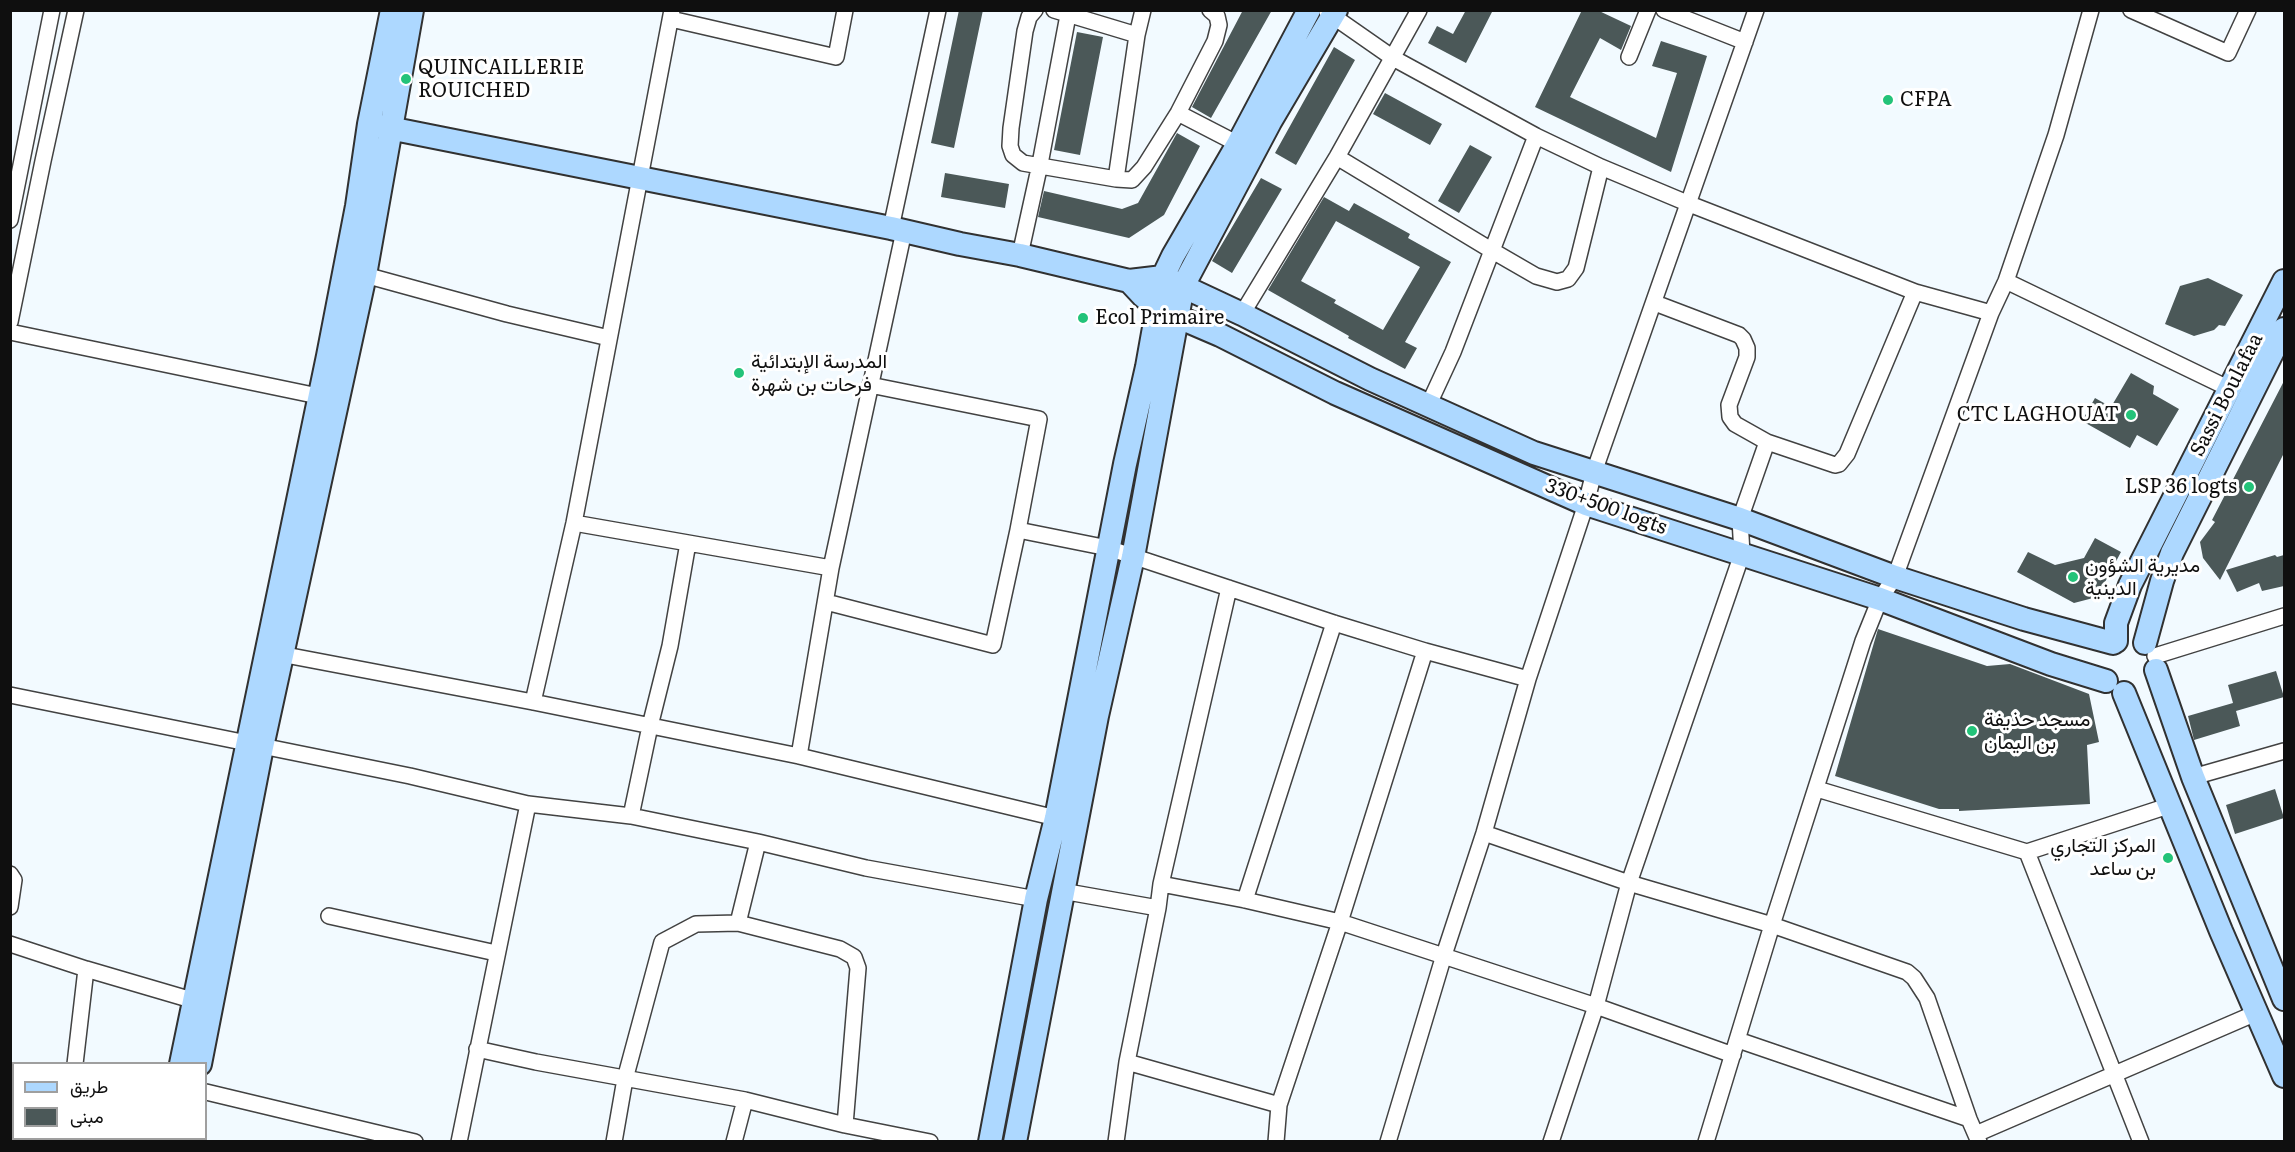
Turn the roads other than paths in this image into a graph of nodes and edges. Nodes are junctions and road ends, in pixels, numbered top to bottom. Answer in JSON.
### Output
{"nodes":[{"id":1,"x":52,"y":10,"type":"edge"},
{"id":2,"x":76,"y":10,"type":"edge"},
{"id":3,"x":392,"y":10,"type":"edge"},
{"id":4,"x":412,"y":10,"type":"edge"},
{"id":5,"x":845,"y":10,"type":"edge"},
{"id":6,"x":938,"y":10,"type":"edge"},
{"id":7,"x":1035,"y":10,"type":"edge"},
{"id":8,"x":1143,"y":10,"type":"edge"},
{"id":9,"x":1210,"y":10,"type":"edge"},
{"id":10,"x":1309,"y":10,"type":"edge"},
{"id":11,"x":1419,"y":10,"type":"edge"},
{"id":12,"x":1648,"y":10,"type":"edge"},
{"id":13,"x":1664,"y":10,"type":"edge"},
{"id":14,"x":1756,"y":10,"type":"edge"},
{"id":15,"x":2091,"y":10,"type":"edge"},
{"id":16,"x":2131,"y":10,"type":"edge"},
{"id":17,"x":2248,"y":10,"type":"edge"},
{"id":18,"x":1064,"y":12,"type":"edge"},
{"id":19,"x":1332,"y":12,"type":"edge"},
{"id":20,"x":672,"y":15,"type":"edge"},
{"id":21,"x":1137,"y":35,"type":"junction"},
{"id":22,"x":1745,"y":42,"type":"junction"},
{"id":23,"x":1629,"y":57,"type":"dead end"},
{"id":24,"x":1393,"y":58,"type":"junction"},
{"id":25,"x":1178,"y":113,"type":"junction"},
{"id":26,"x":369,"y":124,"type":"junction"},
{"id":27,"x":392,"y":128,"type":"junction"},
{"id":28,"x":1536,"y":136,"type":"junction"},
{"id":29,"x":1238,"y":144,"type":"junction"},
{"id":30,"x":1337,"y":157,"type":"junction"},
{"id":31,"x":1040,"y":164,"type":"junction"},
{"id":32,"x":1601,"y":167,"type":"junction"},
{"id":33,"x":640,"y":178,"type":"junction"},
{"id":34,"x":1116,"y":179,"type":"junction"},
{"id":35,"x":1687,"y":203,"type":"junction"},
{"id":36,"x":10,"y":220,"type":"edge"},
{"id":37,"x":898,"y":229,"type":"junction"},
{"id":38,"x":1491,"y":250,"type":"junction"},
{"id":39,"x":1020,"y":255,"type":"junction"},
{"id":40,"x":364,"y":275,"type":"junction"},
{"id":41,"x":1129,"y":281,"type":"junction"},
{"id":42,"x":2006,"y":281,"type":"junction"},
{"id":43,"x":2284,"y":281,"type":"edge"},
{"id":44,"x":1173,"y":282,"type":"junction"},
{"id":45,"x":1915,"y":292,"type":"junction"},
{"id":46,"x":1655,"y":303,"type":"junction"},
{"id":47,"x":1168,"y":312,"type":"junction"},
{"id":48,"x":1242,"y":314,"type":"junction"},
{"id":49,"x":1990,"y":314,"type":"junction"},
{"id":50,"x":10,"y":322,"type":"edge"},
{"id":51,"x":2284,"y":329,"type":"edge"},
{"id":52,"x":10,"y":332,"type":"edge"},
{"id":53,"x":609,"y":338,"type":"junction"},
{"id":54,"x":870,"y":386,"type":"junction"},
{"id":55,"x":2230,"y":389,"type":"junction"},
{"id":56,"x":318,"y":396,"type":"junction"},
{"id":57,"x":1428,"y":406,"type":"junction"},
{"id":58,"x":1767,"y":442,"type":"junction"},
{"id":59,"x":1594,"y":472,"type":"junction"},
{"id":60,"x":1586,"y":504,"type":"junction"},
{"id":61,"x":1740,"y":519,"type":"junction"},
{"id":62,"x":574,"y":523,"type":"junction"},
{"id":63,"x":1018,"y":530,"type":"junction"},
{"id":64,"x":688,"y":543,"type":"junction"},
{"id":65,"x":1108,"y":548,"type":"junction"},
{"id":66,"x":1742,"y":554,"type":"junction"},
{"id":67,"x":1133,"y":557,"type":"junction"},
{"id":68,"x":831,"y":568,"type":"junction"},
{"id":69,"x":1895,"y":578,"type":"junction"},
{"id":70,"x":1229,"y":588,"type":"junction"},
{"id":71,"x":1880,"y":599,"type":"junction"},
{"id":72,"x":826,"y":602,"type":"junction"},
{"id":73,"x":2284,"y":616,"type":"edge"},
{"id":74,"x":1334,"y":623,"type":"junction"},
{"id":75,"x":2114,"y":642,"type":"junction"},
{"id":76,"x":1425,"y":651,"type":"junction"},
{"id":77,"x":274,"y":653,"type":"junction"},
{"id":78,"x":2152,"y":656,"type":"junction"},
{"id":79,"x":1528,"y":679,"type":"junction"},
{"id":80,"x":2115,"y":687,"type":"junction"},
{"id":81,"x":10,"y":695,"type":"edge"},
{"id":82,"x":533,"y":702,"type":"junction"},
{"id":83,"x":650,"y":726,"type":"junction"},
{"id":84,"x":255,"y":745,"type":"junction"},
{"id":85,"x":2284,"y":751,"type":"edge"},
{"id":86,"x":799,"y":756,"type":"junction"},
{"id":87,"x":2193,"y":777,"type":"junction"},
{"id":88,"x":1817,"y":789,"type":"junction"},
{"id":89,"x":528,"y":804,"type":"junction"},
{"id":90,"x":2168,"y":806,"type":"junction"},
{"id":91,"x":631,"y":816,"type":"junction"},
{"id":92,"x":1056,"y":818,"type":"junction"},
{"id":93,"x":1484,"y":833,"type":"junction"},
{"id":94,"x":758,"y":842,"type":"junction"},
{"id":95,"x":2027,"y":852,"type":"junction"},
{"id":96,"x":10,"y":874,"type":"edge"},
{"id":97,"x":1629,"y":883,"type":"junction"},
{"id":98,"x":1161,"y":884,"type":"junction"},
{"id":99,"x":1062,"y":891,"type":"junction"},
{"id":100,"x":1036,"y":899,"type":"junction"},
{"id":101,"x":1245,"y":900,"type":"junction"},
{"id":102,"x":10,"y":907,"type":"edge"},
{"id":103,"x":1158,"y":908,"type":"junction"},
{"id":104,"x":329,"y":916,"type":"dead end"},
{"id":105,"x":1340,"y":922,"type":"junction"},
{"id":106,"x":738,"y":923,"type":"junction"},
{"id":107,"x":1772,"y":924,"type":"junction"},
{"id":108,"x":10,"y":944,"type":"edge"},
{"id":109,"x":496,"y":953,"type":"junction"},
{"id":110,"x":1444,"y":955,"type":"junction"},
{"id":111,"x":86,"y":969,"type":"junction"},
{"id":112,"x":2284,"y":999,"type":"edge"},
{"id":113,"x":202,"y":1003,"type":"junction"},
{"id":114,"x":1596,"y":1006,"type":"junction"},
{"id":115,"x":2256,"y":1013,"type":"junction"},
{"id":116,"x":1736,"y":1048,"type":"junction"},
{"id":117,"x":477,"y":1049,"type":"junction"},
{"id":118,"x":75,"y":1062,"type":"edge"},
{"id":119,"x":182,"y":1062,"type":"edge"},
{"id":120,"x":200,"y":1062,"type":"edge"},
{"id":121,"x":1127,"y":1062,"type":"junction"},
{"id":122,"x":2115,"y":1073,"type":"junction"},
{"id":123,"x":2284,"y":1076,"type":"edge"},
{"id":124,"x":625,"y":1079,"type":"junction"},
{"id":125,"x":207,"y":1092,"type":"edge"},
{"id":126,"x":745,"y":1100,"type":"junction"},
{"id":127,"x":1279,"y":1105,"type":"junction"},
{"id":128,"x":1969,"y":1119,"type":"junction"},
{"id":129,"x":844,"y":1125,"type":"junction"},
{"id":130,"x":1978,"y":1138,"type":"edge"},
{"id":131,"x":415,"y":1142,"type":"edge"},
{"id":132,"x":459,"y":1142,"type":"edge"},
{"id":133,"x":614,"y":1142,"type":"edge"},
{"id":134,"x":734,"y":1142,"type":"edge"},
{"id":135,"x":930,"y":1142,"type":"edge"},
{"id":136,"x":990,"y":1142,"type":"edge"},
{"id":137,"x":1015,"y":1142,"type":"edge"},
{"id":138,"x":1116,"y":1142,"type":"edge"},
{"id":139,"x":1276,"y":1142,"type":"edge"},
{"id":140,"x":1388,"y":1142,"type":"edge"},
{"id":141,"x":1551,"y":1142,"type":"edge"},
{"id":142,"x":1706,"y":1142,"type":"edge"},
{"id":143,"x":2141,"y":1142,"type":"edge"}],
"edges":[{"from":1,"to":36,"type":"street"},
{"from":2,"to":50,"type":"street"},
{"from":3,"to":26,"type":"street"},
{"from":4,"to":27,"type":"street"},
{"from":5,"to":20,"type":"street"},
{"from":6,"to":37,"type":"street"},
{"from":7,"to":31,"type":"street"},
{"from":8,"to":21,"type":"street"},
{"from":9,"to":25,"type":"street"},
{"from":10,"to":29,"type":"street"},
{"from":11,"to":24,"type":"street"},
{"from":12,"to":23,"type":"street"},
{"from":13,"to":22,"type":"street"},
{"from":14,"to":22,"type":"street"},
{"from":15,"to":42,"type":"street"},
{"from":16,"to":17,"type":"street"},
{"from":18,"to":21,"type":"street"},
{"from":18,"to":31,"type":"street"},
{"from":19,"to":24,"type":"street"},
{"from":19,"to":44,"type":"street"},
{"from":20,"to":33,"type":"street"},
{"from":21,"to":34,"type":"street"},
{"from":22,"to":35,"type":"street"},
{"from":24,"to":28,"type":"street"},
{"from":24,"to":30,"type":"street"},
{"from":25,"to":29,"type":"street"},
{"from":25,"to":34,"type":"street"},
{"from":26,"to":27,"type":"street"},
{"from":26,"to":56,"type":"street"},
{"from":27,"to":33,"type":"street"},
{"from":27,"to":40,"type":"street"},
{"from":28,"to":32,"type":"street"},
{"from":28,"to":38,"type":"street"},
{"from":29,"to":44,"type":"street"},
{"from":30,"to":38,"type":"street"},
{"from":30,"to":48,"type":"street"},
{"from":31,"to":34,"type":"street"},
{"from":31,"to":39,"type":"street"},
{"from":32,"to":35,"type":"street"},
{"from":32,"to":38,"type":"street"},
{"from":33,"to":37,"type":"street"},
{"from":33,"to":53,"type":"street"},
{"from":35,"to":45,"type":"street"},
{"from":35,"to":46,"type":"street"},
{"from":37,"to":39,"type":"street"},
{"from":37,"to":54,"type":"street"},
{"from":38,"to":57,"type":"street"},
{"from":39,"to":41,"type":"street"},
{"from":40,"to":53,"type":"street"},
{"from":40,"to":77,"type":"street"},
{"from":41,"to":44,"type":"street"},
{"from":41,"to":47,"type":"street","name":"330+500 logts"},
{"from":42,"to":49,"type":"street"},
{"from":42,"to":55,"type":"street"},
{"from":43,"to":55,"type":"street","name":"Sassi Boulafaa"},
{"from":44,"to":47,"type":"street"},
{"from":44,"to":48,"type":"street"},
{"from":45,"to":49,"type":"street"},
{"from":45,"to":58,"type":"street"},
{"from":46,"to":58,"type":"street"},
{"from":46,"to":59,"type":"street"},
{"from":47,"to":60,"type":"street","name":"330+500 logts"},
{"from":47,"to":65,"type":"street"},
{"from":47,"to":67,"type":"street"},
{"from":48,"to":57,"type":"street"},
{"from":49,"to":69,"type":"street"},
{"from":51,"to":78,"type":"street"},
{"from":52,"to":56,"type":"street"},
{"from":53,"to":62,"type":"street"},
{"from":54,"to":63,"type":"street"},
{"from":54,"to":68,"type":"street"},
{"from":55,"to":75,"type":"street","name":"Sassi Boulafaa"},
{"from":56,"to":77,"type":"street"},
{"from":57,"to":59,"type":"street"},
{"from":58,"to":61,"type":"street"},
{"from":59,"to":60,"type":"street"},
{"from":59,"to":61,"type":"street"},
{"from":60,"to":66,"type":"street","name":"330+500 logts"},
{"from":60,"to":79,"type":"street"},
{"from":61,"to":66,"type":"street"},
{"from":61,"to":69,"type":"street"},
{"from":62,"to":64,"type":"street"},
{"from":62,"to":82,"type":"street"},
{"from":63,"to":65,"type":"street"},
{"from":63,"to":72,"type":"street"},
{"from":64,"to":68,"type":"street"},
{"from":64,"to":83,"type":"street"},
{"from":65,"to":67,"type":"street"},
{"from":65,"to":92,"type":"street"},
{"from":66,"to":71,"type":"street","name":"330+500 logts"},
{"from":66,"to":97,"type":"street"},
{"from":67,"to":70,"type":"street"},
{"from":67,"to":99,"type":"street"},
{"from":68,"to":72,"type":"street"},
{"from":69,"to":71,"type":"street"},
{"from":69,"to":75,"type":"street"},
{"from":70,"to":74,"type":"street"},
{"from":70,"to":98,"type":"street"},
{"from":71,"to":80,"type":"street","name":"330+500 logts"},
{"from":71,"to":88,"type":"street"},
{"from":72,"to":86,"type":"street"},
{"from":73,"to":78,"type":"street"},
{"from":74,"to":76,"type":"street"},
{"from":74,"to":101,"type":"street"},
{"from":75,"to":78,"type":"street"},
{"from":75,"to":80,"type":"street"},
{"from":76,"to":79,"type":"street"},
{"from":76,"to":105,"type":"street"},
{"from":77,"to":82,"type":"street"},
{"from":77,"to":84,"type":"street"},
{"from":78,"to":80,"type":"street"},
{"from":78,"to":87,"type":"street"},
{"from":79,"to":93,"type":"street"},
{"from":80,"to":90,"type":"street"},
{"from":81,"to":84,"type":"street"},
{"from":82,"to":83,"type":"street"},
{"from":83,"to":86,"type":"street"},
{"from":83,"to":91,"type":"street"},
{"from":84,"to":89,"type":"street"},
{"from":84,"to":113,"type":"street"},
{"from":85,"to":87,"type":"street"},
{"from":86,"to":92,"type":"street"},
{"from":87,"to":112,"type":"street"},
{"from":88,"to":95,"type":"street"},
{"from":88,"to":107,"type":"street"},
{"from":89,"to":91,"type":"street"},
{"from":89,"to":109,"type":"street"},
{"from":90,"to":95,"type":"street"},
{"from":90,"to":115,"type":"street"},
{"from":91,"to":94,"type":"street"},
{"from":92,"to":100,"type":"street"},
{"from":93,"to":97,"type":"street"},
{"from":93,"to":110,"type":"street"},
{"from":94,"to":100,"type":"street"},
{"from":94,"to":106,"type":"street"},
{"from":95,"to":122,"type":"street"},
{"from":96,"to":102,"type":"street"},
{"from":97,"to":107,"type":"street"},
{"from":97,"to":114,"type":"street"},
{"from":98,"to":101,"type":"street"},
{"from":98,"to":103,"type":"street"},
{"from":99,"to":103,"type":"street"},
{"from":99,"to":137,"type":"street"},
{"from":100,"to":136,"type":"street"},
{"from":101,"to":105,"type":"street"},
{"from":103,"to":121,"type":"street"},
{"from":104,"to":109,"type":"street"},
{"from":105,"to":110,"type":"street"},
{"from":105,"to":127,"type":"street"},
{"from":106,"to":124,"type":"street"},
{"from":106,"to":129,"type":"street"},
{"from":107,"to":116,"type":"street"},
{"from":107,"to":128,"type":"street"},
{"from":108,"to":111,"type":"street"},
{"from":109,"to":117,"type":"street"},
{"from":110,"to":114,"type":"street"},
{"from":110,"to":140,"type":"street"},
{"from":111,"to":113,"type":"street"},
{"from":111,"to":118,"type":"street"},
{"from":113,"to":119,"type":"street"},
{"from":113,"to":120,"type":"street"},
{"from":114,"to":116,"type":"street"},
{"from":114,"to":141,"type":"street"},
{"from":115,"to":122,"type":"street"},
{"from":115,"to":123,"type":"street"},
{"from":116,"to":128,"type":"street"},
{"from":116,"to":142,"type":"street"},
{"from":117,"to":124,"type":"street"},
{"from":117,"to":132,"type":"street"},
{"from":121,"to":127,"type":"street"},
{"from":121,"to":138,"type":"street"},
{"from":122,"to":130,"type":"street"},
{"from":122,"to":143,"type":"street"},
{"from":124,"to":126,"type":"street"},
{"from":124,"to":133,"type":"street"},
{"from":125,"to":131,"type":"street"},
{"from":126,"to":129,"type":"street"},
{"from":126,"to":134,"type":"street"},
{"from":127,"to":139,"type":"street"},
{"from":128,"to":130,"type":"street"},
{"from":129,"to":135,"type":"street"}]}
